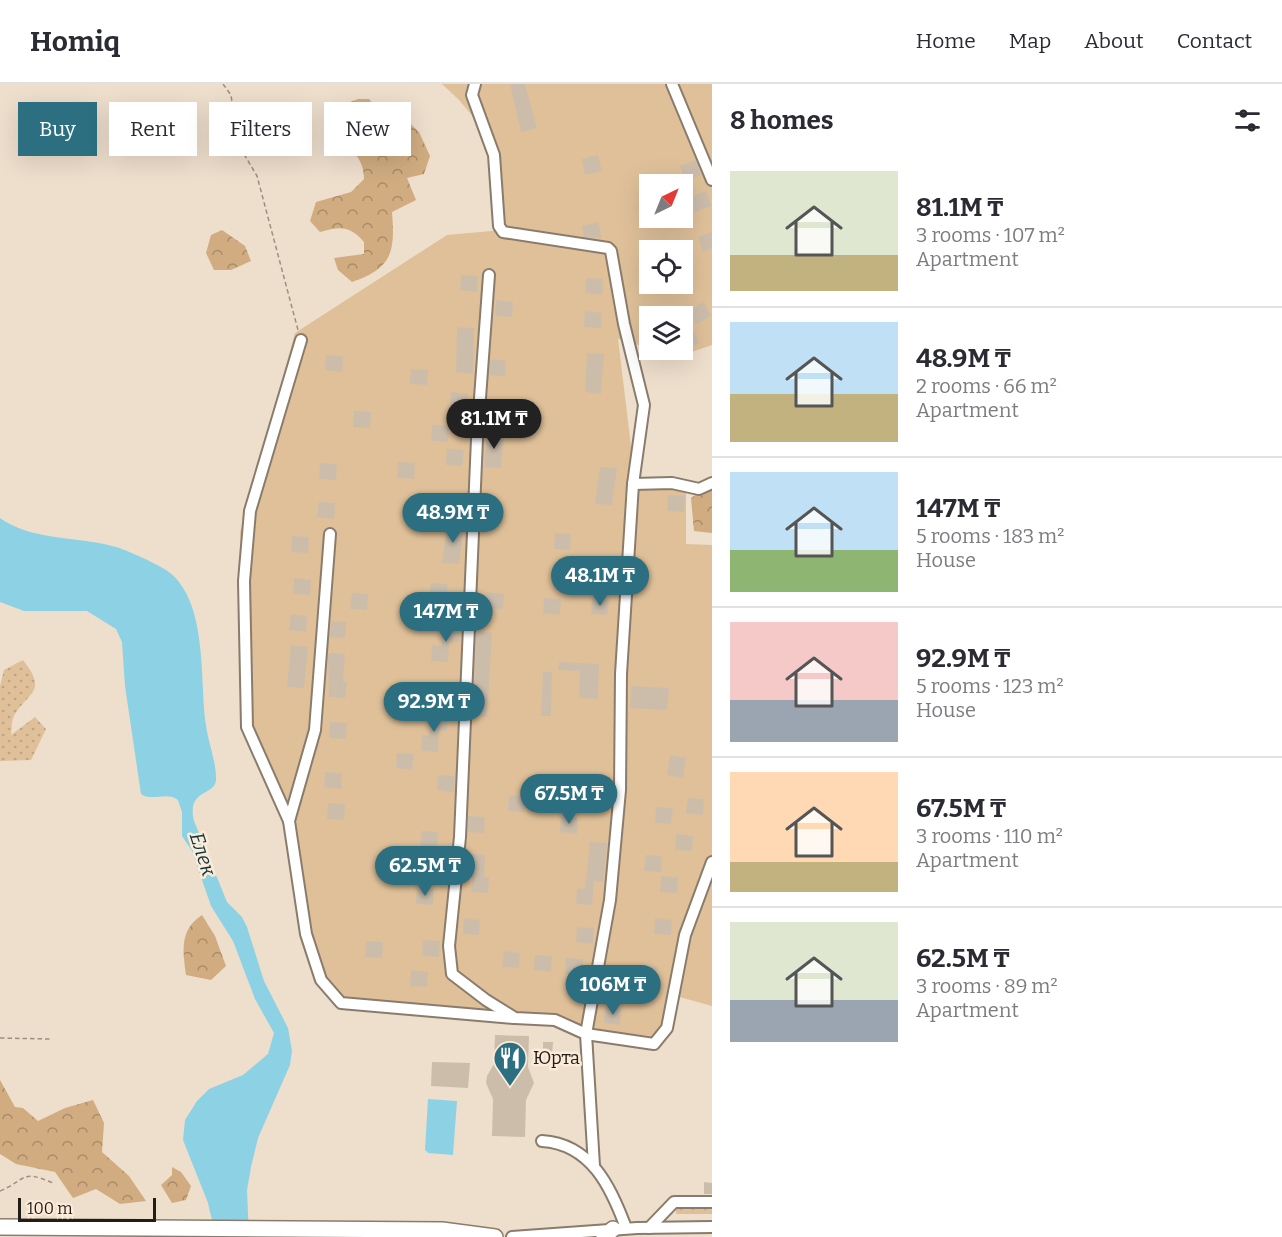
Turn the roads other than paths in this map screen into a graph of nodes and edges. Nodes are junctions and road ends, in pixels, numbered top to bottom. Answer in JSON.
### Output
{"nodes":[{"id":1,"x":474,"y":84,"type":"edge"},
{"id":2,"x":672,"y":84,"type":"edge"},
{"id":3,"x":712,"y":180,"type":"edge"},
{"id":4,"x":489,"y":275,"type":"dead end"},
{"id":5,"x":301,"y":340,"type":"road end"},
{"id":6,"x":712,"y":483,"type":"edge"},
{"id":7,"x":633,"y":484,"type":"junction"},
{"id":8,"x":330,"y":534,"type":"dead end"},
{"id":9,"x":289,"y":821,"type":"junction"},
{"id":10,"x":712,"y":862,"type":"edge"},
{"id":11,"x":515,"y":1018,"type":"junction"},
{"id":12,"x":586,"y":1034,"type":"junction"},
{"id":13,"x":542,"y":1141,"type":"dead end"},
{"id":14,"x":594,"y":1166,"type":"junction"},
{"id":15,"x":712,"y":1202,"type":"edge"},
{"id":16,"x":0,"y":1227,"type":"edge"},
{"id":17,"x":712,"y":1227,"type":"edge"},
{"id":18,"x":649,"y":1228,"type":"junction"},
{"id":19,"x":614,"y":1232,"type":"edge"},
{"id":20,"x":495,"y":1237,"type":"edge"},
{"id":21,"x":512,"y":1237,"type":"edge"}],
"edges":[{"from":1,"to":7,"type":"street"},
{"from":2,"to":3,"type":"street"},
{"from":4,"to":11,"type":"street"},
{"from":5,"to":9,"type":"street"},
{"from":6,"to":7,"type":"street"},
{"from":7,"to":12,"type":"street"},
{"from":8,"to":9,"type":"street"},
{"from":9,"to":11,"type":"street"},
{"from":10,"to":12,"type":"street"},
{"from":11,"to":12,"type":"street"},
{"from":12,"to":14,"type":"street"},
{"from":13,"to":14,"type":"street"},
{"from":14,"to":19,"type":"street"},
{"from":15,"to":18,"type":"street"},
{"from":16,"to":20,"type":"highway"},
{"from":17,"to":18,"type":"street"},
{"from":18,"to":19,"type":"street"},
{"from":19,"to":21,"type":"street"}]}
